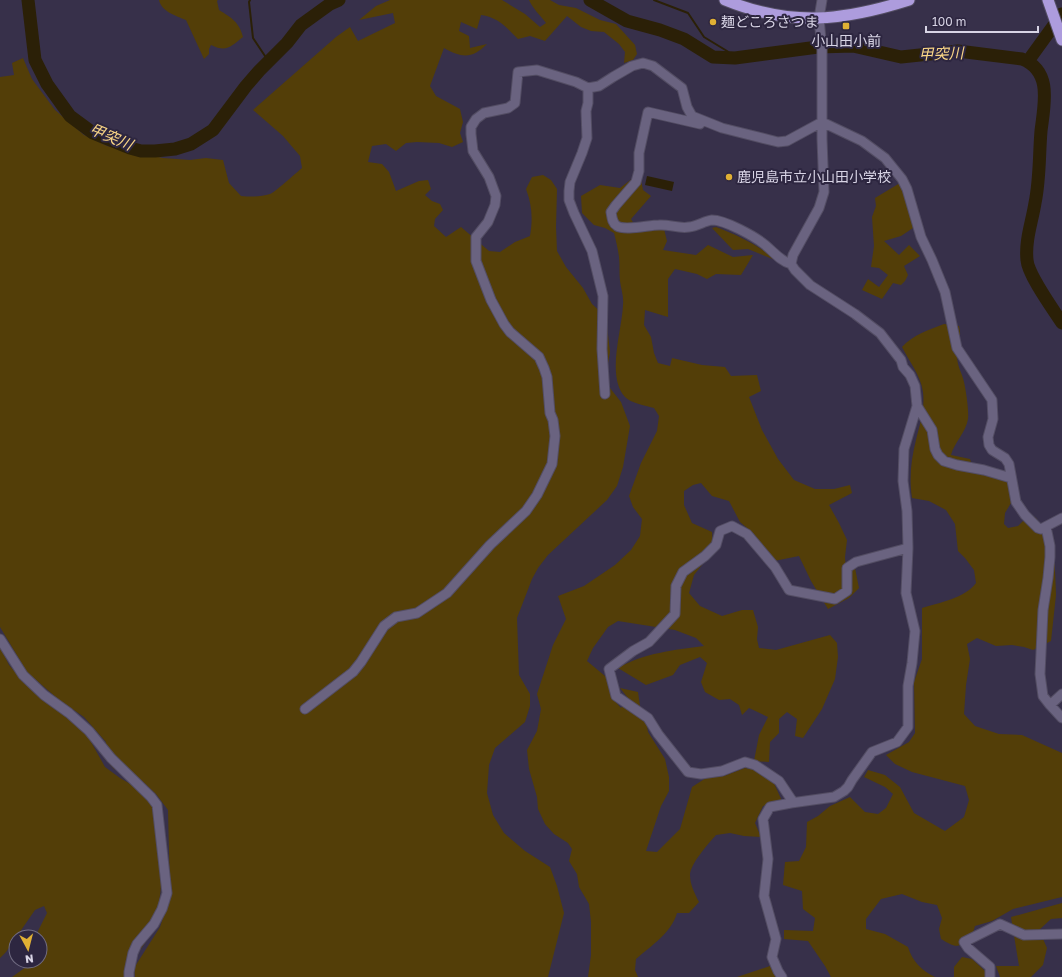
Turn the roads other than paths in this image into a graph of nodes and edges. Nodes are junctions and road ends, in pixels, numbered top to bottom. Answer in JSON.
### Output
{"nodes":[{"id":1,"x":725,"y":0,"type":"edge"},
{"id":2,"x":822,"y":0,"type":"edge"},
{"id":3,"x":909,"y":0,"type":"edge"},
{"id":4,"x":1048,"y":0,"type":"edge"},
{"id":5,"x":819,"y":18,"type":"junction"},
{"id":6,"x":1060,"y":33,"type":"edge"},
{"id":7,"x":588,"y":88,"type":"junction"},
{"id":8,"x":822,"y":122,"type":"junction"},
{"id":9,"x":722,"y":128,"type":"junction"},
{"id":10,"x":791,"y":264,"type":"junction"},
{"id":11,"x":605,"y":394,"type":"dead end"},
{"id":12,"x":916,"y":406,"type":"junction"},
{"id":13,"x":1011,"y":478,"type":"junction"},
{"id":14,"x":1062,"y":518,"type":"edge"},
{"id":15,"x":1046,"y":527,"type":"junction"},
{"id":16,"x":908,"y":548,"type":"junction"},
{"id":17,"x":0,"y":640,"type":"edge"},
{"id":18,"x":1062,"y":694,"type":"edge"},
{"id":19,"x":1050,"y":705,"type":"junction"},
{"id":20,"x":305,"y":709,"type":"dead end"},
{"id":21,"x":1062,"y":718,"type":"edge"},
{"id":22,"x":793,"y":802,"type":"junction"},
{"id":23,"x":1062,"y":934,"type":"edge"},
{"id":24,"x":129,"y":977,"type":"edge"},
{"id":25,"x":782,"y":977,"type":"edge"},
{"id":26,"x":990,"y":977,"type":"edge"}],
"edges":[{"from":1,"to":5,"type":"highway"},
{"from":2,"to":5,"type":"street"},
{"from":3,"to":5,"type":"highway"},
{"from":4,"to":6,"type":"highway"},
{"from":5,"to":8,"type":"street"},
{"from":7,"to":9,"type":"street"},
{"from":7,"to":11,"type":"street"},
{"from":7,"to":20,"type":"street"},
{"from":8,"to":9,"type":"street"},
{"from":8,"to":10,"type":"street"},
{"from":8,"to":13,"type":"street"},
{"from":9,"to":10,"type":"street"},
{"from":10,"to":12,"type":"street"},
{"from":12,"to":13,"type":"street"},
{"from":12,"to":16,"type":"street"},
{"from":13,"to":15,"type":"street"},
{"from":14,"to":15,"type":"street"},
{"from":15,"to":19,"type":"street"},
{"from":16,"to":22,"type":"street"},
{"from":16,"to":22,"type":"street"},
{"from":17,"to":24,"type":"street"},
{"from":18,"to":19,"type":"street"},
{"from":19,"to":21,"type":"street"},
{"from":22,"to":25,"type":"street"},
{"from":23,"to":26,"type":"street"}]}
